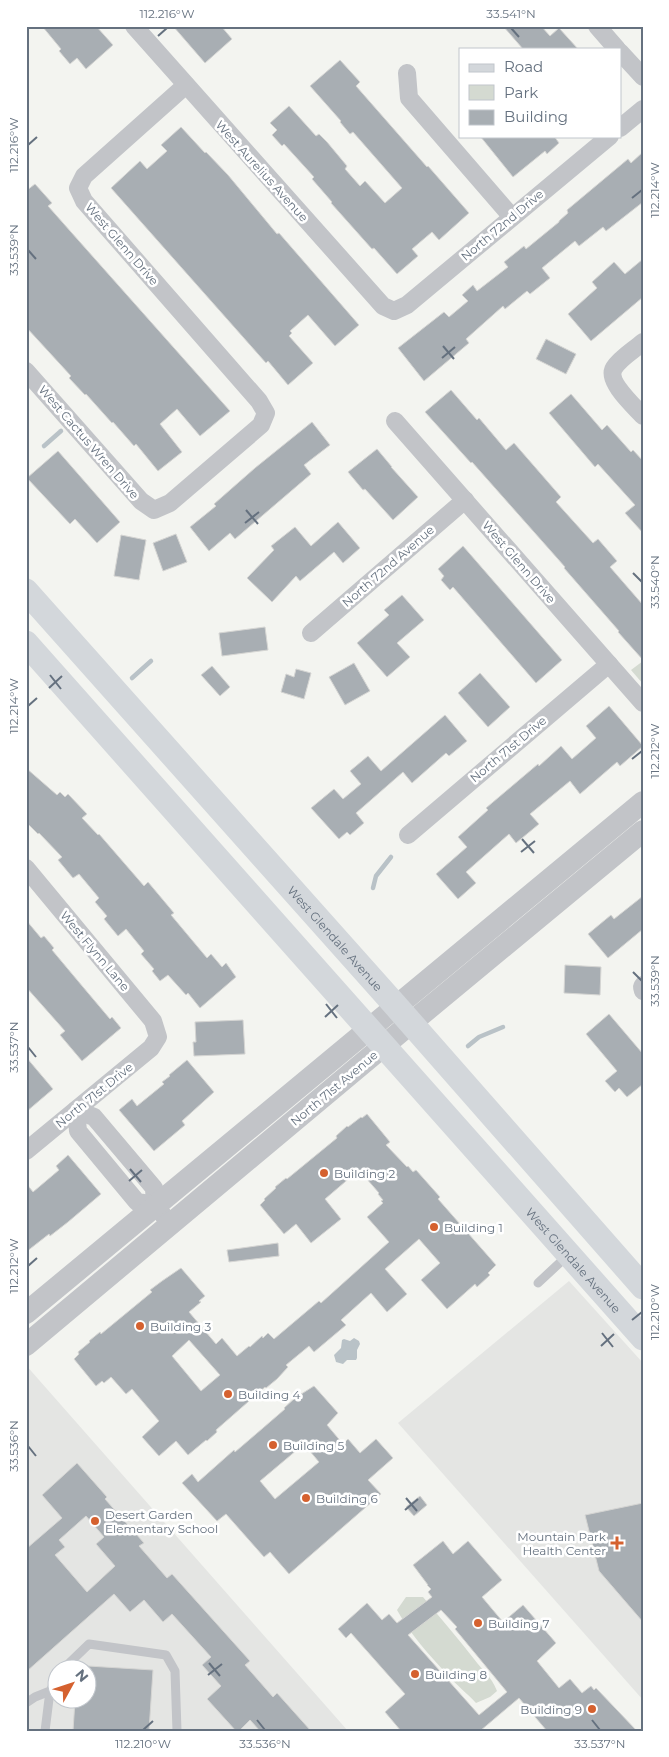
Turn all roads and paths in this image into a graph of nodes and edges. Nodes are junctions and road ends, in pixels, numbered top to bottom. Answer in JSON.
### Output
{"nodes":[{"id":1,"x":134,"y":26,"type":"edge"},
{"id":2,"x":597,"y":26,"type":"edge"},
{"id":3,"x":616,"y":48,"type":"edge"},
{"id":4,"x":622,"y":54,"type":"edge"},
{"id":5,"x":406,"y":73,"type":"dead end"},
{"id":6,"x":643,"y":78,"type":"edge"},
{"id":7,"x":186,"y":85,"type":"junction"},
{"id":8,"x":643,"y":109,"type":"edge"},
{"id":9,"x":622,"y":126,"type":"edge"},
{"id":10,"x":608,"y":138,"type":"edge"},
{"id":11,"x":512,"y":217,"type":"junction"},
{"id":12,"x":394,"y":311,"type":"joint"},
{"id":13,"x":643,"y":342,"type":"edge"},
{"id":14,"x":26,"y":371,"type":"edge"},
{"id":15,"x":643,"y":416,"type":"edge"},
{"id":16,"x":395,"y":421,"type":"dead end"},
{"id":17,"x":465,"y":500,"type":"junction"},
{"id":18,"x":154,"y":510,"type":"joint"},
{"id":19,"x":26,"y":591,"type":"edge"},
{"id":20,"x":311,"y":633,"type":"dead end"},
{"id":21,"x":26,"y":643,"type":"edge"},
{"id":22,"x":608,"y":664,"type":"junction"},
{"id":23,"x":643,"y":703,"type":"edge"},
{"id":24,"x":643,"y":802,"type":"edge"},
{"id":25,"x":643,"y":831,"type":"edge"},
{"id":26,"x":408,"y":835,"type":"dead end"},
{"id":27,"x":26,"y":868,"type":"edge"},
{"id":28,"x":403,"y":1014,"type":"junction"},
{"id":29,"x":158,"y":1037,"type":"joint"},
{"id":30,"x":376,"y":1037,"type":"junction"},
{"id":31,"x":76,"y":1110,"type":"junction"},
{"id":32,"x":26,"y":1151,"type":"edge"},
{"id":33,"x":155,"y":1205,"type":"junction"},
{"id":34,"x":171,"y":1225,"type":"junction"},
{"id":35,"x":569,"y":1255,"type":"junction"},
{"id":36,"x":538,"y":1283,"type":"dead end"},
{"id":37,"x":643,"y":1287,"type":"edge"},
{"id":38,"x":26,"y":1313,"type":"edge"},
{"id":39,"x":643,"y":1338,"type":"edge"},
{"id":40,"x":26,"y":1345,"type":"edge"},
{"id":41,"x":72,"y":1660,"type":"edge"},
{"id":42,"x":48,"y":1692,"type":"edge"},
{"id":43,"x":26,"y":1703,"type":"edge"},
{"id":44,"x":48,"y":1707,"type":"edge"},
{"id":45,"x":45,"y":1731,"type":"edge"},
{"id":46,"x":177,"y":1731,"type":"edge"}],
"edges":[{"from":1,"to":7,"type":"street","name":"West Aurelius Avenue"},
{"from":2,"to":3,"type":"street"},
{"from":4,"to":6,"type":"street"},
{"from":5,"to":11,"type":"street"},
{"from":7,"to":12,"type":"street","name":"West Aurelius Avenue"},
{"from":7,"to":18,"type":"street","name":"West Glenn Drive"},
{"from":8,"to":9,"type":"street"},
{"from":10,"to":11,"type":"street","name":"North 72nd Drive"},
{"from":11,"to":12,"type":"street","name":"North 72nd Drive"},
{"from":13,"to":15,"type":"street"},
{"from":14,"to":18,"type":"street","name":"West Cactus Wren Drive"},
{"from":16,"to":17,"type":"street","name":"West Glenn Drive"},
{"from":17,"to":20,"type":"street","name":"North 72nd Avenue"},
{"from":17,"to":22,"type":"street","name":"West Glenn Drive"},
{"from":19,"to":28,"type":"main road","name":"West Glendale Avenue"},
{"from":21,"to":30,"type":"main road","name":"West Glendale Avenue"},
{"from":22,"to":23,"type":"street","name":"West Glenn Drive"},
{"from":22,"to":26,"type":"street","name":"North 71st Drive"},
{"from":24,"to":28,"type":"street","name":"North 71st Avenue"},
{"from":25,"to":28,"type":"street","name":"North 71st Avenue"},
{"from":27,"to":29,"type":"street","name":"West Flynn Lane"},
{"from":28,"to":30,"type":"street","name":"North 71st Avenue"},
{"from":28,"to":37,"type":"main road","name":"West Glendale Avenue"},
{"from":29,"to":31,"type":"street","name":"North 71st Drive"},
{"from":30,"to":33,"type":"street","name":"North 71st Avenue"},
{"from":30,"to":34,"type":"street","name":"North 71st Avenue"},
{"from":30,"to":35,"type":"main road","name":"West Glendale Avenue"},
{"from":31,"to":32,"type":"street","name":"North 71st Drive"},
{"from":31,"to":33,"type":"street"},
{"from":33,"to":34,"type":"street"},
{"from":33,"to":38,"type":"street","name":"North 71st Avenue"},
{"from":34,"to":40,"type":"street","name":"North 71st Avenue"},
{"from":35,"to":36,"type":"lane"},
{"from":35,"to":39,"type":"main road","name":"West Glendale Avenue"},
{"from":41,"to":46,"type":"lane"},
{"from":42,"to":43,"type":"lane"},
{"from":44,"to":45,"type":"lane"}]}
